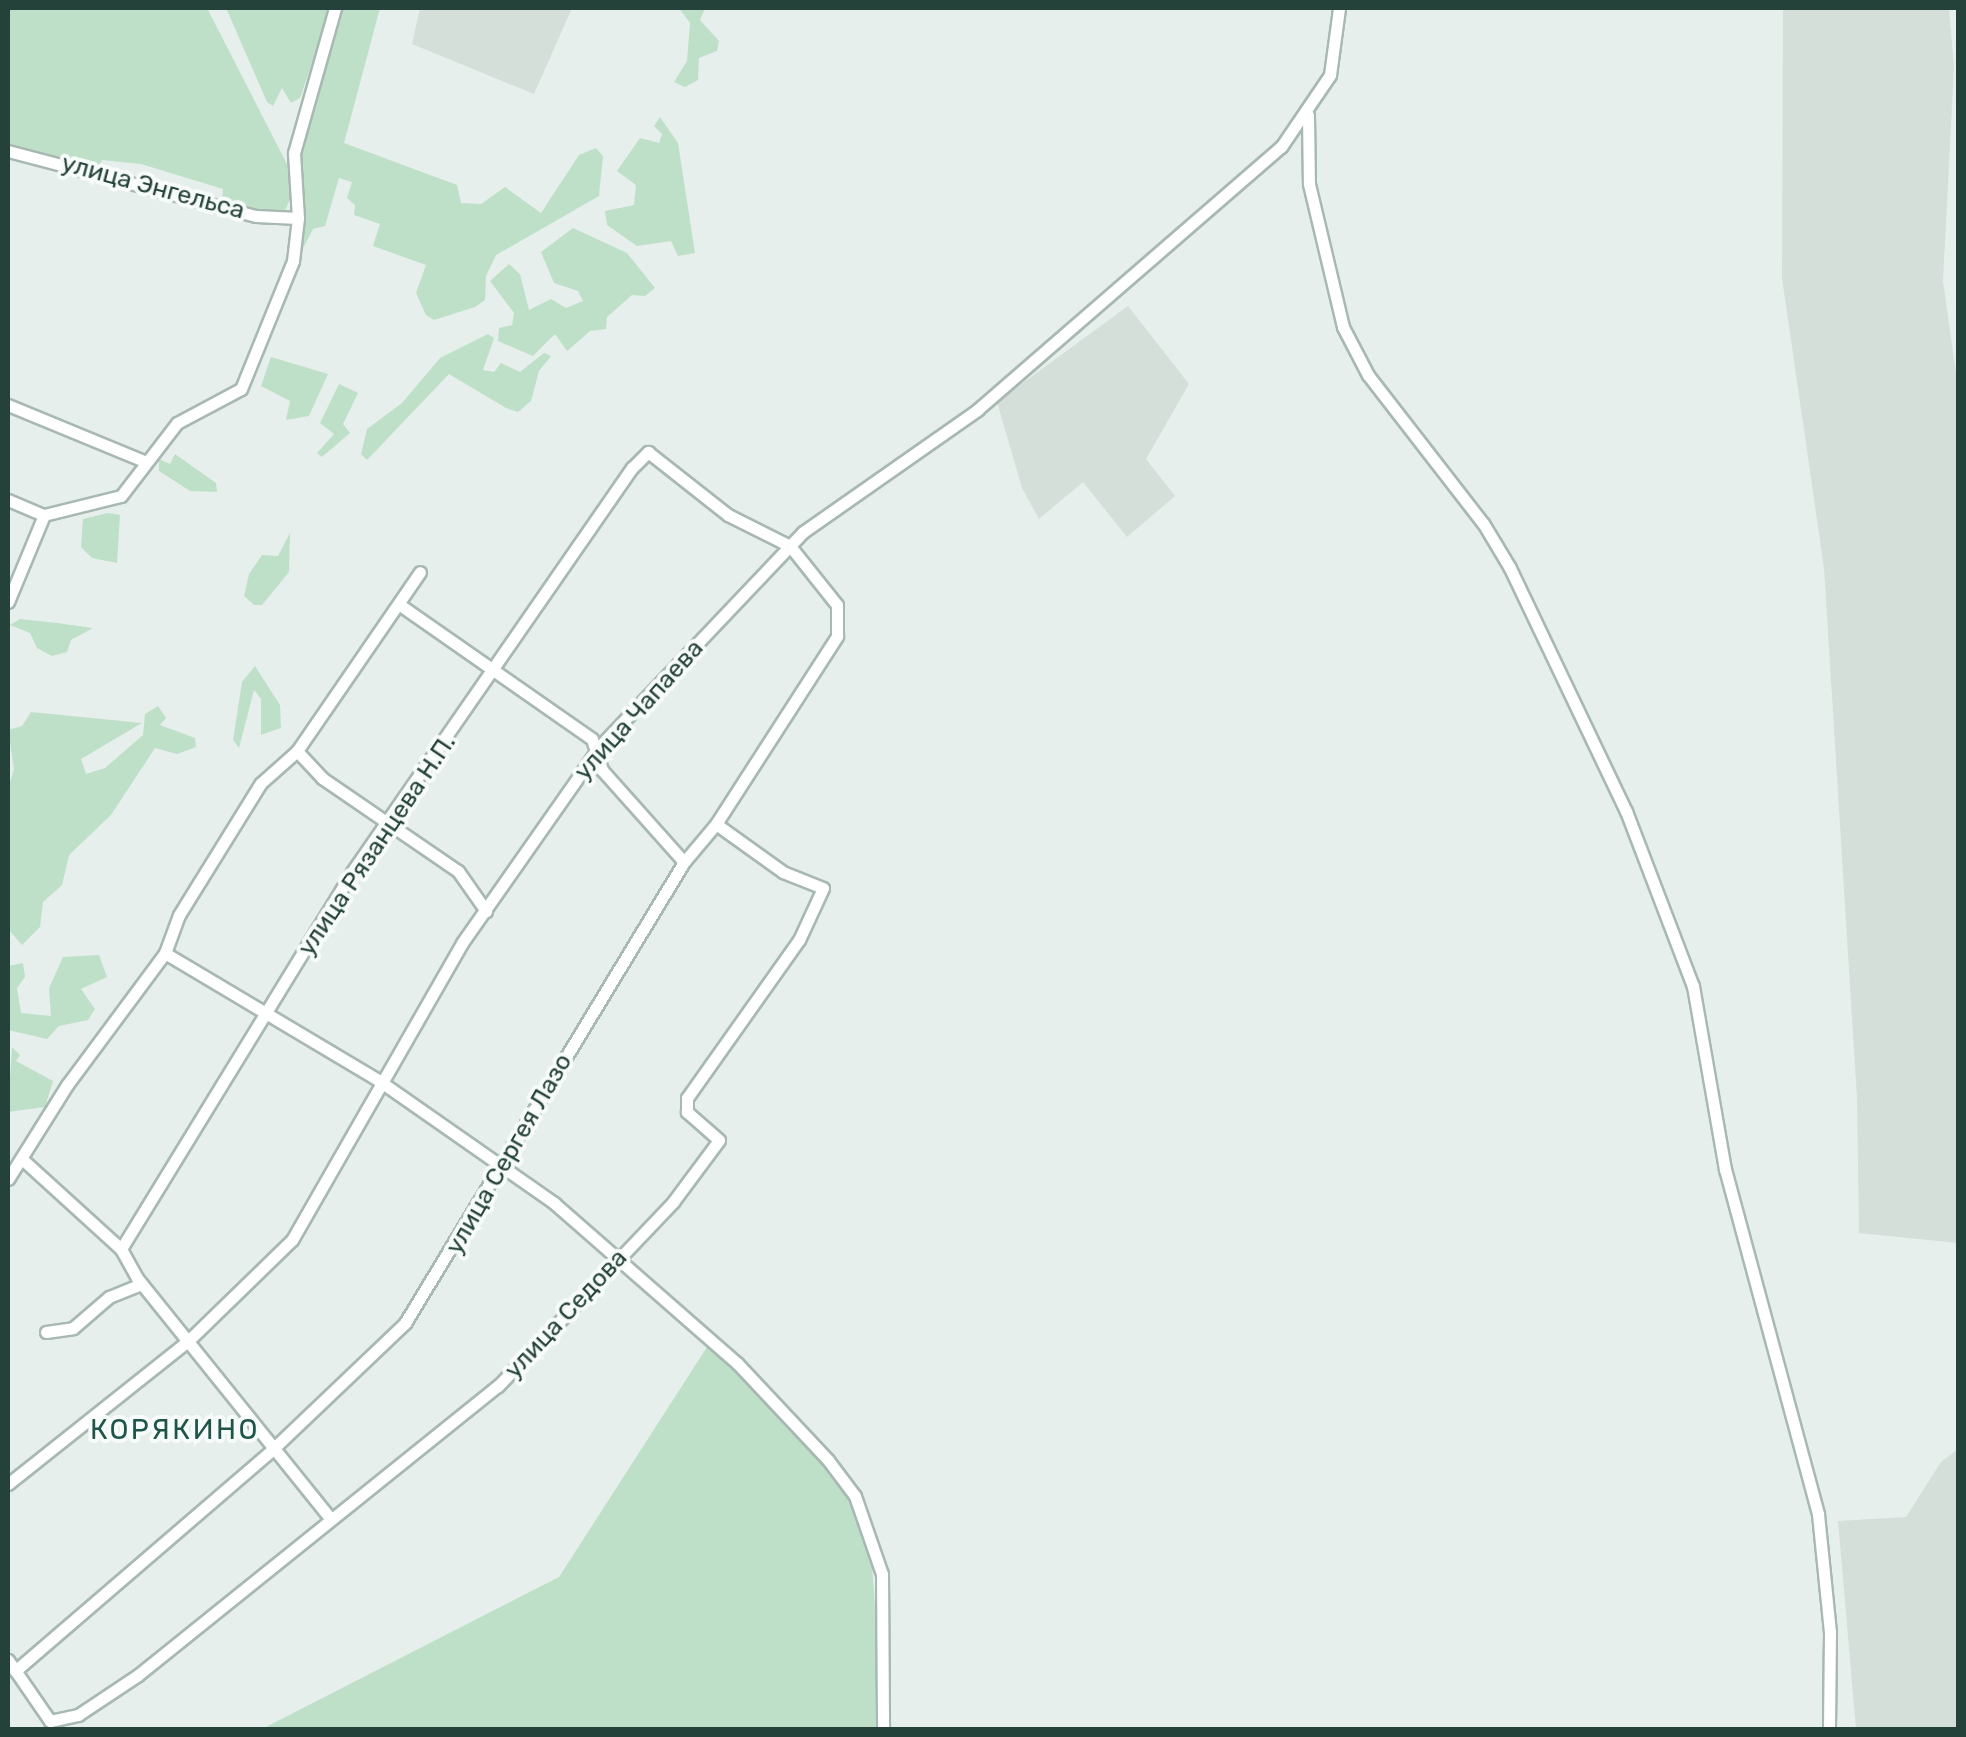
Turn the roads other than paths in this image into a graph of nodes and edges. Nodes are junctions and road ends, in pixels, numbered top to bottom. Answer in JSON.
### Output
{"nodes":[{"id":1,"x":335,"y":8,"type":"edge"},
{"id":2,"x":1339,"y":8,"type":"edge"},
{"id":3,"x":1308,"y":115,"type":"junction"},
{"id":4,"x":8,"y":152,"type":"edge"},
{"id":5,"x":298,"y":218,"type":"junction"},
{"id":6,"x":8,"y":405,"type":"edge"},
{"id":7,"x":144,"y":461,"type":"junction"},
{"id":8,"x":8,"y":500,"type":"edge"},
{"id":9,"x":44,"y":515,"type":"junction"},
{"id":10,"x":790,"y":546,"type":"junction"},
{"id":11,"x":420,"y":572,"type":"dead end"},
{"id":12,"x":8,"y":602,"type":"edge"},
{"id":13,"x":400,"y":605,"type":"junction"},
{"id":14,"x":491,"y":670,"type":"junction"},
{"id":15,"x":297,"y":750,"type":"junction"},
{"id":16,"x":596,"y":753,"type":"junction"},
{"id":17,"x":387,"y":822,"type":"junction"},
{"id":18,"x":716,"y":824,"type":"junction"},
{"id":19,"x":684,"y":862,"type":"junction"},
{"id":20,"x":486,"y":911,"type":"junction"},
{"id":21,"x":165,"y":952,"type":"junction"},
{"id":22,"x":270,"y":1010,"type":"junction"},
{"id":23,"x":378,"y":1080,"type":"junction"},
{"id":24,"x":22,"y":1159,"type":"junction"},
{"id":25,"x":500,"y":1164,"type":"junction"},
{"id":26,"x":8,"y":1179,"type":"edge"},
{"id":27,"x":121,"y":1249,"type":"junction"},
{"id":28,"x":616,"y":1260,"type":"junction"},
{"id":29,"x":142,"y":1284,"type":"junction"},
{"id":30,"x":46,"y":1332,"type":"dead end"},
{"id":31,"x":189,"y":1340,"type":"junction"},
{"id":32,"x":274,"y":1447,"type":"junction"},
{"id":33,"x":8,"y":1484,"type":"edge"},
{"id":34,"x":329,"y":1517,"type":"junction"},
{"id":35,"x":8,"y":1660,"type":"edge"},
{"id":36,"x":16,"y":1671,"type":"junction"},
{"id":37,"x":883,"y":1730,"type":"edge"},
{"id":38,"x":1829,"y":1730,"type":"edge"}],
"edges":[{"from":1,"to":5,"type":"street"},
{"from":2,"to":3,"type":"street","name":"улица Чапаева"},
{"from":3,"to":10,"type":"street","name":"улица Чапаева"},
{"from":3,"to":38,"type":"street"},
{"from":4,"to":5,"type":"street","name":"улица Энгельса"},
{"from":5,"to":7,"type":"street"},
{"from":6,"to":7,"type":"street"},
{"from":7,"to":9,"type":"street"},
{"from":8,"to":9,"type":"street"},
{"from":9,"to":12,"type":"street"},
{"from":10,"to":14,"type":"street","name":"улица Рязанцева Н.П."},
{"from":10,"to":16,"type":"street","name":"улица Чапаева"},
{"from":10,"to":18,"type":"street","name":"улица Сергея Лазо"},
{"from":11,"to":13,"type":"street"},
{"from":13,"to":14,"type":"street"},
{"from":13,"to":15,"type":"street"},
{"from":14,"to":16,"type":"street"},
{"from":14,"to":17,"type":"street","name":"улица Рязанцева Н.П."},
{"from":15,"to":17,"type":"street"},
{"from":15,"to":21,"type":"street"},
{"from":16,"to":19,"type":"street"},
{"from":16,"to":20,"type":"street","name":"улица Чапаева"},
{"from":17,"to":20,"type":"street"},
{"from":17,"to":22,"type":"street","name":"улица Рязанцева Н.П."},
{"from":18,"to":19,"type":"street","name":"улица Сергея Лазо"},
{"from":18,"to":28,"type":"street","name":"улица Седова"},
{"from":19,"to":25,"type":"street","name":"улица Сергея Лазо"},
{"from":20,"to":23,"type":"street","name":"улица Чапаева"},
{"from":21,"to":22,"type":"street"},
{"from":21,"to":24,"type":"street"},
{"from":22,"to":23,"type":"street"},
{"from":22,"to":27,"type":"street","name":"улица Рязанцева Н.П."},
{"from":23,"to":25,"type":"street"},
{"from":23,"to":31,"type":"street","name":"улица Чапаева"},
{"from":24,"to":26,"type":"street"},
{"from":24,"to":27,"type":"street"},
{"from":25,"to":28,"type":"street"},
{"from":25,"to":32,"type":"street","name":"улица Сергея Лазо"},
{"from":27,"to":29,"type":"street"},
{"from":28,"to":34,"type":"street","name":"улица Седова"},
{"from":28,"to":37,"type":"street"},
{"from":29,"to":30,"type":"street"},
{"from":29,"to":31,"type":"street"},
{"from":31,"to":32,"type":"street"},
{"from":31,"to":33,"type":"street","name":"улица Чапаева"},
{"from":32,"to":34,"type":"street"},
{"from":32,"to":36,"type":"street","name":"улица Сергея Лазо"},
{"from":34,"to":36,"type":"street","name":"улица Седова"},
{"from":35,"to":36,"type":"street"}]}
